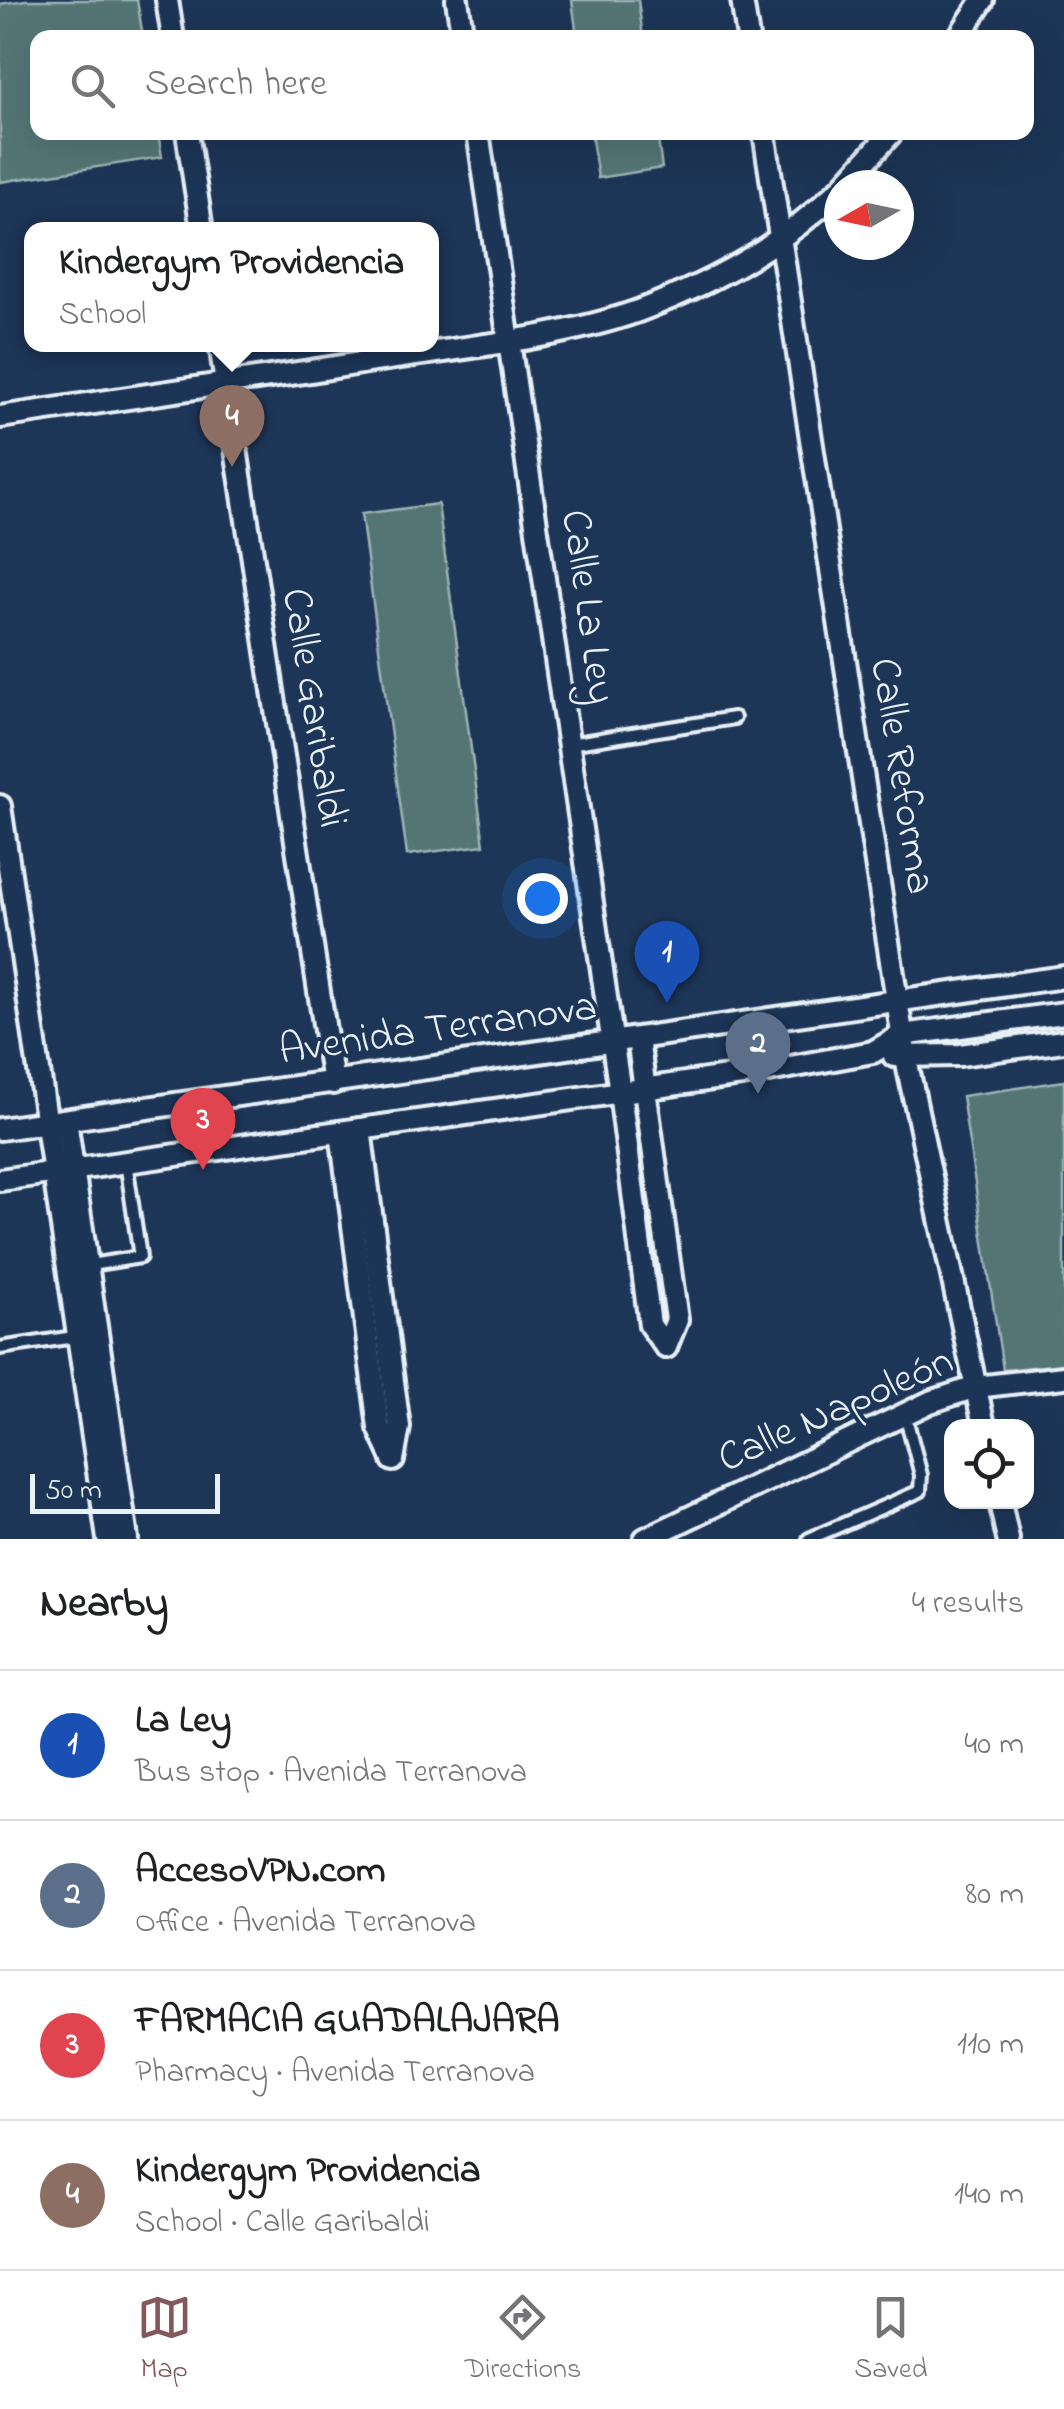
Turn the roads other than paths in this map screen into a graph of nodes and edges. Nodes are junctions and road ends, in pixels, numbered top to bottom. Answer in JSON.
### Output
{"nodes":[{"id":1,"x":167,"y":0,"type":"edge"},
{"id":2,"x":457,"y":0,"type":"edge"},
{"id":3,"x":742,"y":0,"type":"edge"},
{"id":4,"x":983,"y":0,"type":"edge"},
{"id":5,"x":171,"y":30,"type":"edge"},
{"id":6,"x":462,"y":30,"type":"edge"},
{"id":7,"x":747,"y":30,"type":"edge"},
{"id":8,"x":963,"y":30,"type":"edge"},
{"id":9,"x":188,"y":140,"type":"edge"},
{"id":10,"x":479,"y":140,"type":"edge"},
{"id":11,"x":765,"y":140,"type":"edge"},
{"id":12,"x":885,"y":140,"type":"edge"},
{"id":13,"x":858,"y":170,"type":"edge"},
{"id":14,"x":824,"y":202,"type":"edge"},
{"id":15,"x":201,"y":222,"type":"edge"},
{"id":16,"x":782,"y":237,"type":"junction"},
{"id":17,"x":510,"y":339,"type":"junction"},
{"id":18,"x":439,"y":350,"type":"edge"},
{"id":19,"x":221,"y":352,"type":"edge"},
{"id":20,"x":428,"y":352,"type":"edge"},
{"id":21,"x":226,"y":384,"type":"junction"},
{"id":22,"x":0,"y":417,"type":"edge"},
{"id":23,"x":734,"y":718,"type":"dead end"},
{"id":24,"x":569,"y":744,"type":"junction"},
{"id":25,"x":0,"y":806,"type":"edge"},
{"id":26,"x":1064,"y":977,"type":"edge"},
{"id":27,"x":897,"y":1004,"type":"junction"},
{"id":28,"x":1064,"y":1012,"type":"edge"},
{"id":29,"x":902,"y":1035,"type":"junction"},
{"id":30,"x":638,"y":1039,"type":"junction"},
{"id":31,"x":1064,"y":1041,"type":"edge"},
{"id":32,"x":613,"y":1042,"type":"junction"},
{"id":33,"x":872,"y":1052,"type":"junction"},
{"id":34,"x":906,"y":1058,"type":"junction"},
{"id":35,"x":333,"y":1082,"type":"junction"},
{"id":36,"x":646,"y":1088,"type":"junction"},
{"id":37,"x":620,"y":1092,"type":"junction"},
{"id":38,"x":56,"y":1121,"type":"junction"},
{"id":39,"x":0,"y":1129,"type":"edge"},
{"id":40,"x":350,"y":1130,"type":"junction"},
{"id":41,"x":126,"y":1162,"type":"junction"},
{"id":42,"x":64,"y":1171,"type":"junction"},
{"id":43,"x":0,"y":1180,"type":"edge"},
{"id":44,"x":360,"y":1207,"type":"junction"},
{"id":45,"x":664,"y":1222,"type":"junction"},
{"id":46,"x":638,"y":1226,"type":"junction"},
{"id":47,"x":77,"y":1266,"type":"junction"},
{"id":48,"x":87,"y":1335,"type":"junction"},
{"id":49,"x":0,"y":1348,"type":"edge"},
{"id":50,"x":1064,"y":1377,"type":"edge"},
{"id":51,"x":976,"y":1388,"type":"junction"},
{"id":52,"x":905,"y":1413,"type":"junction"},
{"id":53,"x":983,"y":1419,"type":"edge"},
{"id":54,"x":1002,"y":1509,"type":"edge"},
{"id":55,"x":108,"y":1539,"type":"edge"},
{"id":56,"x":127,"y":1539,"type":"edge"},
{"id":57,"x":644,"y":1539,"type":"edge"},
{"id":58,"x":810,"y":1539,"type":"edge"},
{"id":59,"x":1008,"y":1539,"type":"edge"}],
"edges":[{"from":1,"to":5,"type":"street"},
{"from":2,"to":6,"type":"street"},
{"from":3,"to":7,"type":"street"},
{"from":4,"to":8,"type":"street"},
{"from":9,"to":15,"type":"street"},
{"from":10,"to":17,"type":"street","name":"Calle La Ley"},
{"from":11,"to":16,"type":"street","name":"Calle Reforma"},
{"from":12,"to":13,"type":"street"},
{"from":14,"to":16,"type":"street"},
{"from":16,"to":17,"type":"street"},
{"from":16,"to":27,"type":"street","name":"Calle Reforma"},
{"from":17,"to":18,"type":"street"},
{"from":17,"to":24,"type":"street","name":"Calle La Ley"},
{"from":19,"to":21,"type":"street","name":"Calle Garibaldi"},
{"from":20,"to":21,"type":"street"},
{"from":21,"to":22,"type":"street"},
{"from":21,"to":35,"type":"street","name":"Calle Garibaldi"},
{"from":23,"to":24,"type":"lane"},
{"from":24,"to":32,"type":"street","name":"Calle La Ley"},
{"from":25,"to":38,"type":"street"},
{"from":26,"to":27,"type":"street","name":"Avenida Terranova"},
{"from":27,"to":29,"type":"street","name":"Calle Reforma"},
{"from":27,"to":30,"type":"street","name":"Avenida Terranova"},
{"from":28,"to":29,"type":"street","name":"Avenida Terranova"},
{"from":29,"to":33,"type":"street","name":"Avenida Terranova"},
{"from":29,"to":34,"type":"street","name":"Calle Reforma"},
{"from":30,"to":32,"type":"street","name":"Avenida Terranova"},
{"from":30,"to":36,"type":"street"},
{"from":31,"to":34,"type":"street","name":"Avenida Terranova"},
{"from":32,"to":35,"type":"street","name":"Avenida Terranova"},
{"from":32,"to":37,"type":"street","name":"Calle La Ley"},
{"from":33,"to":34,"type":"street","name":"Avenida Terranova"},
{"from":33,"to":36,"type":"street","name":"Avenida Terranova"},
{"from":34,"to":51,"type":"street","name":"Calle Reforma"},
{"from":35,"to":38,"type":"street","name":"Avenida Terranova"},
{"from":36,"to":37,"type":"street","name":"Avenida Terranova"},
{"from":36,"to":45,"type":"street"},
{"from":37,"to":40,"type":"street","name":"Avenida Terranova"},
{"from":37,"to":46,"type":"street","name":"Calle La Ley"},
{"from":38,"to":39,"type":"street","name":"Avenida Terranova"},
{"from":38,"to":42,"type":"street"},
{"from":40,"to":41,"type":"street","name":"Avenida Terranova"},
{"from":40,"to":44,"type":"street"},
{"from":41,"to":42,"type":"street","name":"Avenida Terranova"},
{"from":41,"to":47,"type":"lane"},
{"from":42,"to":43,"type":"street","name":"Avenida Terranova"},
{"from":42,"to":47,"type":"street"},
{"from":44,"to":44,"type":"street"},
{"from":45,"to":46,"type":"street"},
{"from":45,"to":46,"type":"street","name":"Calle La Ley"},
{"from":47,"to":48,"type":"street"},
{"from":48,"to":49,"type":"lane"},
{"from":48,"to":55,"type":"street"},
{"from":48,"to":56,"type":"street"},
{"from":50,"to":51,"type":"street","name":"Calle Napoleón"},
{"from":51,"to":52,"type":"street","name":"Calle Napoleón"},
{"from":51,"to":53,"type":"street","name":"Calle Reforma"},
{"from":52,"to":57,"type":"street","name":"Calle Napoleón"},
{"from":52,"to":58,"type":"lane"},
{"from":54,"to":59,"type":"street"}]}
